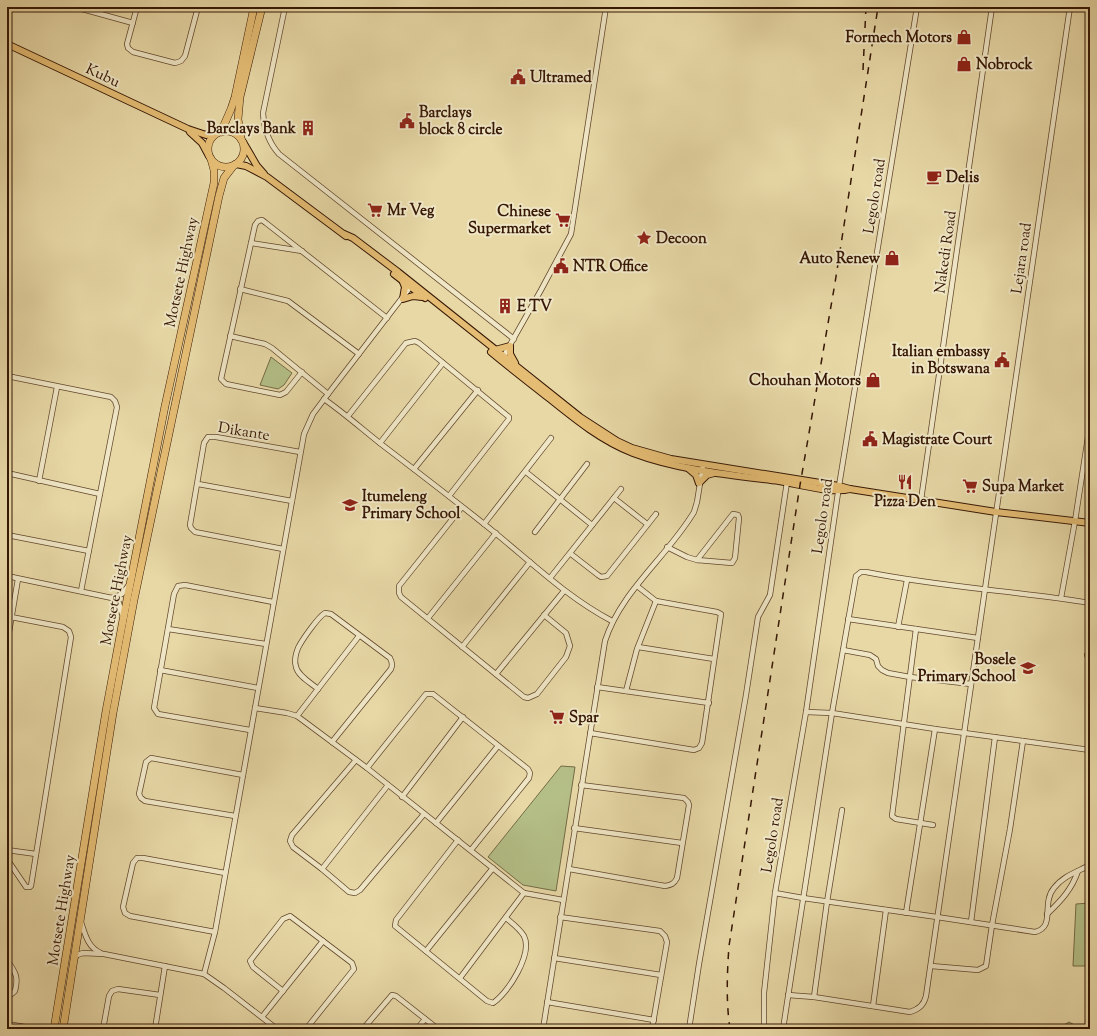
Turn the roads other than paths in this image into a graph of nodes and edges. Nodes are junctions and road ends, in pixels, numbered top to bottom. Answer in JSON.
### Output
{"nodes":[{"id":1,"x":76,"y":7,"type":"edge"},
{"id":2,"x":137,"y":7,"type":"edge"},
{"id":3,"x":198,"y":7,"type":"edge"},
{"id":4,"x":254,"y":7,"type":"edge"},
{"id":5,"x":262,"y":7,"type":"edge"},
{"id":6,"x":285,"y":7,"type":"edge"},
{"id":7,"x":606,"y":7,"type":"edge"},
{"id":8,"x":917,"y":7,"type":"edge"},
{"id":9,"x":992,"y":7,"type":"edge"},
{"id":10,"x":1070,"y":7,"type":"edge"},
{"id":11,"x":91,"y":9,"type":"edge"},
{"id":12,"x":133,"y":23,"type":"junction"},
{"id":13,"x":7,"y":44,"type":"edge"},
{"id":14,"x":188,"y":130,"type":"junction"},
{"id":15,"x":219,"y":132,"type":"junction"},
{"id":16,"x":242,"y":141,"type":"junction"},
{"id":17,"x":210,"y":158,"type":"junction"},
{"id":18,"x":235,"y":165,"type":"junction"},
{"id":19,"x":267,"y":177,"type":"junction"},
{"id":20,"x":344,"y":234,"type":"junction"},
{"id":21,"x":251,"y":243,"type":"junction"},
{"id":22,"x":304,"y":252,"type":"junction"},
{"id":23,"x":404,"y":282,"type":"junction"},
{"id":24,"x":412,"y":286,"type":"junction"},
{"id":25,"x":240,"y":289,"type":"junction"},
{"id":26,"x":424,"y":297,"type":"junction"},
{"id":27,"x":403,"y":299,"type":"junction"},
{"id":28,"x":387,"y":318,"type":"junction"},
{"id":29,"x":230,"y":336,"type":"junction"},
{"id":30,"x":514,"y":339,"type":"junction"},
{"id":31,"x":510,"y":346,"type":"junction"},
{"id":32,"x":495,"y":350,"type":"junction"},
{"id":33,"x":359,"y":354,"type":"junction"},
{"id":34,"x":502,"y":358,"type":"junction"},
{"id":35,"x":443,"y":363,"type":"junction"},
{"id":36,"x":518,"y":368,"type":"junction"},
{"id":37,"x":302,"y":372,"type":"junction"},
{"id":38,"x":7,"y":376,"type":"edge"},
{"id":39,"x":57,"y":387,"type":"junction"},
{"id":40,"x":478,"y":390,"type":"junction"},
{"id":41,"x":328,"y":394,"type":"junction"},
{"id":42,"x":324,"y":399,"type":"junction"},
{"id":43,"x":348,"y":416,"type":"junction"},
{"id":44,"x":1090,"y":424,"type":"edge"},
{"id":45,"x":593,"y":429,"type":"junction"},
{"id":46,"x":551,"y":438,"type":"dead end"},
{"id":47,"x":380,"y":443,"type":"junction"},
{"id":48,"x":1088,"y":450,"type":"edge"},
{"id":49,"x":300,"y":452,"type":"junction"},
{"id":50,"x":587,"y":464,"type":"dead end"},
{"id":51,"x":688,"y":467,"type":"junction"},
{"id":52,"x":702,"y":468,"type":"junction"},
{"id":53,"x":414,"y":469,"type":"junction"},
{"id":54,"x":526,"y":472,"type":"junction"},
{"id":55,"x":7,"y":473,"type":"edge"},
{"id":56,"x":714,"y":473,"type":"junction"},
{"id":57,"x":39,"y":480,"type":"junction"},
{"id":58,"x":787,"y":482,"type":"junction"},
{"id":59,"x":699,"y":483,"type":"junction"},
{"id":60,"x":198,"y":484,"type":"junction"},
{"id":61,"x":838,"y":488,"type":"junction"},
{"id":62,"x":621,"y":489,"type":"dead end"},
{"id":63,"x":100,"y":494,"type":"junction"},
{"id":64,"x":449,"y":496,"type":"junction"},
{"id":65,"x":614,"y":498,"type":"junction"},
{"id":66,"x":560,"y":500,"type":"junction"},
{"id":67,"x":921,"y":500,"type":"junction"},
{"id":68,"x":292,"y":501,"type":"junction"},
{"id":69,"x":462,"y":507,"type":"junction"},
{"id":70,"x":996,"y":512,"type":"junction"},
{"id":71,"x":656,"y":514,"type":"dead end"},
{"id":72,"x":1075,"y":521,"type":"junction"},
{"id":73,"x":1090,"y":523,"type":"edge"},
{"id":74,"x":484,"y":524,"type":"junction"},
{"id":75,"x":647,"y":524,"type":"junction"},
{"id":76,"x":592,"y":525,"type":"junction"},
{"id":77,"x":535,"y":532,"type":"dead end"},
{"id":78,"x":496,"y":533,"type":"junction"},
{"id":79,"x":7,"y":535,"type":"edge"},
{"id":80,"x":668,"y":547,"type":"junction"},
{"id":81,"x":283,"y":549,"type":"junction"},
{"id":82,"x":89,"y":551,"type":"junction"},
{"id":83,"x":571,"y":554,"type":"junction"},
{"id":84,"x":697,"y":560,"type":"junction"},
{"id":85,"x":530,"y":562,"type":"junction"},
{"id":86,"x":7,"y":576,"type":"edge"},
{"id":87,"x":550,"y":578,"type":"junction"},
{"id":88,"x":18,"y":579,"type":"junction"},
{"id":89,"x":907,"y":580,"type":"junction"},
{"id":90,"x":130,"y":581,"type":"junction"},
{"id":91,"x":637,"y":586,"type":"junction"},
{"id":92,"x":985,"y":588,"type":"junction"},
{"id":93,"x":81,"y":591,"type":"junction"},
{"id":94,"x":564,"y":591,"type":"junction"},
{"id":95,"x":112,"y":598,"type":"junction"},
{"id":96,"x":1061,"y":598,"type":"junction"},
{"id":97,"x":656,"y":601,"type":"junction"},
{"id":98,"x":273,"y":602,"type":"junction"},
{"id":99,"x":1090,"y":603,"type":"edge"},
{"id":100,"x":544,"y":615,"type":"junction"},
{"id":101,"x":11,"y":617,"type":"junction"},
{"id":102,"x":428,"y":618,"type":"junction"},
{"id":103,"x":848,"y":619,"type":"junction"},
{"id":104,"x":123,"y":620,"type":"junction"},
{"id":105,"x":612,"y":621,"type":"junction"},
{"id":106,"x":898,"y":627,"type":"junction"},
{"id":107,"x":168,"y":629,"type":"junction"},
{"id":108,"x":916,"y":630,"type":"junction"},
{"id":109,"x":359,"y":636,"type":"junction"},
{"id":110,"x":978,"y":638,"type":"junction"},
{"id":111,"x":7,"y":644,"type":"edge"},
{"id":112,"x":266,"y":644,"type":"junction"},
{"id":113,"x":462,"y":647,"type":"junction"},
{"id":114,"x":638,"y":647,"type":"junction"},
{"id":115,"x":843,"y":650,"type":"junction"},
{"id":116,"x":714,"y":659,"type":"junction"},
{"id":117,"x":160,"y":670,"type":"junction"},
{"id":118,"x":496,"y":674,"type":"junction"},
{"id":119,"x":910,"y":677,"type":"junction"},
{"id":120,"x":971,"y":684,"type":"junction"},
{"id":121,"x":597,"y":687,"type":"junction"},
{"id":122,"x":258,"y":688,"type":"junction"},
{"id":123,"x":318,"y":689,"type":"junction"},
{"id":124,"x":626,"y":691,"type":"junction"},
{"id":125,"x":709,"y":703,"type":"junction"},
{"id":126,"x":254,"y":708,"type":"junction"},
{"id":127,"x":806,"y":712,"type":"junction"},
{"id":128,"x":832,"y":713,"type":"junction"},
{"id":129,"x":297,"y":716,"type":"junction"},
{"id":130,"x":463,"y":718,"type":"junction"},
{"id":131,"x":904,"y":724,"type":"junction"},
{"id":132,"x":935,"y":729,"type":"junction"},
{"id":133,"x":250,"y":730,"type":"junction"},
{"id":134,"x":964,"y":732,"type":"junction"},
{"id":135,"x":590,"y":733,"type":"junction"},
{"id":136,"x":995,"y":737,"type":"junction"},
{"id":137,"x":1023,"y":741,"type":"junction"},
{"id":138,"x":332,"y":742,"type":"junction"},
{"id":139,"x":498,"y":746,"type":"junction"},
{"id":140,"x":1090,"y":750,"type":"edge"},
{"id":141,"x":356,"y":760,"type":"junction"},
{"id":142,"x":367,"y":768,"type":"junction"},
{"id":143,"x":243,"y":775,"type":"junction"},
{"id":144,"x":388,"y":785,"type":"junction"},
{"id":145,"x":581,"y":785,"type":"junction"},
{"id":146,"x":402,"y":797,"type":"junction"},
{"id":147,"x":842,"y":810,"type":"dead end"},
{"id":148,"x":424,"y":814,"type":"junction"},
{"id":149,"x":235,"y":816,"type":"junction"},
{"id":150,"x":436,"y":823,"type":"junction"},
{"id":151,"x":920,"y":823,"type":"junction"},
{"id":152,"x":933,"y":825,"type":"dead end"},
{"id":153,"x":574,"y":828,"type":"junction"},
{"id":154,"x":458,"y":840,"type":"junction"},
{"id":155,"x":682,"y":844,"type":"junction"},
{"id":156,"x":7,"y":850,"type":"edge"},
{"id":157,"x":471,"y":850,"type":"junction"},
{"id":158,"x":36,"y":854,"type":"junction"},
{"id":159,"x":7,"y":859,"type":"edge"},
{"id":160,"x":1090,"y":865,"type":"edge"},
{"id":161,"x":492,"y":868,"type":"junction"},
{"id":162,"x":322,"y":869,"type":"junction"},
{"id":163,"x":569,"y":869,"type":"junction"},
{"id":164,"x":1078,"y":870,"type":"junction"},
{"id":165,"x":225,"y":873,"type":"junction"},
{"id":166,"x":775,"y":893,"type":"junction"},
{"id":167,"x":524,"y":894,"type":"junction"},
{"id":168,"x":803,"y":898,"type":"junction"},
{"id":169,"x":563,"y":900,"type":"junction"},
{"id":170,"x":827,"y":902,"type":"junction"},
{"id":171,"x":886,"y":910,"type":"junction"},
{"id":172,"x":906,"y":913,"type":"junction"},
{"id":173,"x":1047,"y":914,"type":"junction"},
{"id":174,"x":560,"y":917,"type":"junction"},
{"id":175,"x":937,"y":917,"type":"junction"},
{"id":176,"x":506,"y":918,"type":"junction"},
{"id":177,"x":81,"y":920,"type":"junction"},
{"id":178,"x":970,"y":922,"type":"junction"},
{"id":179,"x":992,"y":925,"type":"junction"},
{"id":180,"x":215,"y":932,"type":"junction"},
{"id":181,"x":323,"y":941,"type":"junction"},
{"id":182,"x":426,"y":951,"type":"junction"},
{"id":183,"x":104,"y":954,"type":"junction"},
{"id":184,"x":554,"y":958,"type":"junction"},
{"id":185,"x":7,"y":960,"type":"edge"},
{"id":186,"x":74,"y":960,"type":"junction"},
{"id":187,"x":165,"y":966,"type":"junction"},
{"id":188,"x":931,"y":966,"type":"junction"},
{"id":189,"x":204,"y":974,"type":"junction"},
{"id":190,"x":661,"y":976,"type":"junction"},
{"id":191,"x":460,"y":978,"type":"junction"},
{"id":192,"x":283,"y":991,"type":"junction"},
{"id":193,"x":160,"y":995,"type":"junction"},
{"id":194,"x":788,"y":995,"type":"junction"},
{"id":195,"x":814,"y":997,"type":"junction"},
{"id":196,"x":7,"y":998,"type":"edge"},
{"id":197,"x":547,"y":1002,"type":"junction"},
{"id":198,"x":873,"y":1006,"type":"junction"},
{"id":199,"x":262,"y":1017,"type":"junction"},
{"id":200,"x":425,"y":1019,"type":"junction"},
{"id":201,"x":654,"y":1020,"type":"junction"},
{"id":202,"x":7,"y":1024,"type":"edge"},
{"id":203,"x":37,"y":1029,"type":"edge"},
{"id":204,"x":54,"y":1029,"type":"edge"},
{"id":205,"x":63,"y":1029,"type":"edge"},
{"id":206,"x":103,"y":1029,"type":"edge"},
{"id":207,"x":155,"y":1029,"type":"edge"},
{"id":208,"x":277,"y":1029,"type":"edge"},
{"id":209,"x":306,"y":1029,"type":"edge"},
{"id":210,"x":363,"y":1029,"type":"edge"},
{"id":211,"x":417,"y":1029,"type":"edge"},
{"id":212,"x":438,"y":1029,"type":"edge"},
{"id":213,"x":543,"y":1029,"type":"edge"},
{"id":214,"x":652,"y":1029,"type":"edge"},
{"id":215,"x":689,"y":1029,"type":"edge"},
{"id":216,"x":764,"y":1029,"type":"edge"},
{"id":217,"x":783,"y":1029,"type":"edge"}],
"edges":[{"from":1,"to":11,"type":"street"},
{"from":2,"to":12,"type":"street"},
{"from":3,"to":12,"type":"street"},
{"from":4,"to":15,"type":"highway"},
{"from":5,"to":16,"type":"highway"},
{"from":6,"to":30,"type":"street"},
{"from":7,"to":30,"type":"street"},
{"from":8,"to":61,"type":"street","name":"Legolo road"},
{"from":9,"to":67,"type":"street","name":"Nakedi Road"},
{"from":10,"to":70,"type":"street","name":"Lejara road"},
{"from":11,"to":12,"type":"street"},
{"from":13,"to":14,"type":"main road","name":"Kubu"},
{"from":14,"to":15,"type":"main road","name":"Kubu"},
{"from":14,"to":17,"type":"main road","name":"Kubu"},
{"from":15,"to":16,"type":"highway"},
{"from":15,"to":17,"type":"highway"},
{"from":16,"to":18,"type":"highway"},
{"from":16,"to":19,"type":"main road"},
{"from":17,"to":18,"type":"highway"},
{"from":17,"to":90,"type":"highway","name":"Motsete Highway"},
{"from":18,"to":19,"type":"main road"},
{"from":18,"to":177,"type":"highway","name":"Motsete Highway"},
{"from":19,"to":20,"type":"main road"},
{"from":20,"to":23,"type":"main road"},
{"from":20,"to":24,"type":"main road"},
{"from":21,"to":22,"type":"street"},
{"from":21,"to":22,"type":"street"},
{"from":21,"to":25,"type":"street"},
{"from":22,"to":28,"type":"street"},
{"from":23,"to":24,"type":"main road"},
{"from":23,"to":27,"type":"main road"},
{"from":24,"to":26,"type":"main road"},
{"from":24,"to":27,"type":"street"},
{"from":24,"to":32,"type":"main road"},
{"from":25,"to":29,"type":"street"},
{"from":25,"to":33,"type":"street"},
{"from":26,"to":27,"type":"main road"},
{"from":26,"to":34,"type":"main road"},
{"from":27,"to":28,"type":"street"},
{"from":28,"to":33,"type":"street"},
{"from":29,"to":37,"type":"street"},
{"from":29,"to":37,"type":"street"},
{"from":30,"to":31,"type":"street"},
{"from":31,"to":32,"type":"main road"},
{"from":31,"to":34,"type":"street"},
{"from":31,"to":36,"type":"main road"},
{"from":32,"to":34,"type":"main road"},
{"from":33,"to":41,"type":"street"},
{"from":34,"to":36,"type":"main road"},
{"from":34,"to":45,"type":"main road"},
{"from":35,"to":40,"type":"street"},
{"from":35,"to":43,"type":"street"},
{"from":35,"to":47,"type":"street"},
{"from":36,"to":45,"type":"main road"},
{"from":37,"to":41,"type":"street"},
{"from":38,"to":39,"type":"street"},
{"from":39,"to":57,"type":"street"},
{"from":39,"to":63,"type":"street"},
{"from":40,"to":53,"type":"street"},
{"from":40,"to":64,"type":"street"},
{"from":41,"to":42,"type":"street"},
{"from":42,"to":43,"type":"street"},
{"from":42,"to":49,"type":"street"},
{"from":43,"to":47,"type":"street"},
{"from":44,"to":48,"type":"street"},
{"from":45,"to":51,"type":"main road"},
{"from":45,"to":52,"type":"main road"},
{"from":46,"to":54,"type":"street"},
{"from":47,"to":53,"type":"street"},
{"from":48,"to":72,"type":"street"},
{"from":49,"to":60,"type":"street","name":"Dikante"},
{"from":49,"to":68,"type":"street"},
{"from":50,"to":66,"type":"street"},
{"from":51,"to":52,"type":"main road"},
{"from":51,"to":59,"type":"main road"},
{"from":52,"to":56,"type":"main road"},
{"from":52,"to":59,"type":"street"},
{"from":52,"to":61,"type":"main road"},
{"from":53,"to":64,"type":"street"},
{"from":54,"to":66,"type":"street"},
{"from":54,"to":74,"type":"street"},
{"from":55,"to":57,"type":"street"},
{"from":56,"to":58,"type":"main road"},
{"from":56,"to":59,"type":"main road"},
{"from":57,"to":63,"type":"street"},
{"from":58,"to":61,"type":"main road"},
{"from":58,"to":215,"type":"street"},
{"from":59,"to":80,"type":"street"},
{"from":60,"to":68,"type":"street"},
{"from":60,"to":81,"type":"street"},
{"from":61,"to":67,"type":"main road"},
{"from":61,"to":127,"type":"street","name":"Legolo road"},
{"from":62,"to":65,"type":"street"},
{"from":63,"to":82,"type":"street"},
{"from":64,"to":69,"type":"street"},
{"from":65,"to":75,"type":"street"},
{"from":65,"to":76,"type":"street"},
{"from":66,"to":76,"type":"street"},
{"from":66,"to":77,"type":"street"},
{"from":67,"to":70,"type":"main road"},
{"from":68,"to":81,"type":"street"},
{"from":69,"to":74,"type":"street"},
{"from":69,"to":102,"type":"street"},
{"from":70,"to":72,"type":"main road"},
{"from":70,"to":92,"type":"street","name":"Lejara road"},
{"from":71,"to":75,"type":"street"},
{"from":72,"to":73,"type":"main road"},
{"from":72,"to":96,"type":"street"},
{"from":74,"to":78,"type":"street"},
{"from":75,"to":83,"type":"street"},
{"from":76,"to":83,"type":"street"},
{"from":78,"to":85,"type":"street"},
{"from":78,"to":102,"type":"street"},
{"from":79,"to":82,"type":"street"},
{"from":80,"to":84,"type":"street"},
{"from":80,"to":91,"type":"street"},
{"from":81,"to":98,"type":"street"},
{"from":82,"to":93,"type":"street"},
{"from":83,"to":87,"type":"street"},
{"from":84,"to":84,"type":"street"},
{"from":85,"to":87,"type":"street"},
{"from":85,"to":113,"type":"street"},
{"from":86,"to":88,"type":"street"},
{"from":87,"to":94,"type":"street"},
{"from":88,"to":93,"type":"street"},
{"from":88,"to":101,"type":"street"},
{"from":89,"to":92,"type":"street"},
{"from":89,"to":103,"type":"street"},
{"from":89,"to":106,"type":"street"},
{"from":90,"to":95,"type":"street"},
{"from":90,"to":104,"type":"highway","name":"Motsete Highway"},
{"from":91,"to":97,"type":"street"},
{"from":91,"to":105,"type":"street"},
{"from":92,"to":96,"type":"street"},
{"from":92,"to":110,"type":"street","name":"Lejara road"},
{"from":93,"to":95,"type":"street"},
{"from":94,"to":100,"type":"street"},
{"from":94,"to":105,"type":"street"},
{"from":95,"to":104,"type":"street"},
{"from":96,"to":99,"type":"street"},
{"from":97,"to":114,"type":"street"},
{"from":97,"to":116,"type":"street"},
{"from":98,"to":107,"type":"street"},
{"from":98,"to":112,"type":"street"},
{"from":100,"to":118,"type":"street"},
{"from":100,"to":118,"type":"street"},
{"from":101,"to":111,"type":"street"},
{"from":101,"to":158,"type":"street"},
{"from":102,"to":113,"type":"street"},
{"from":103,"to":106,"type":"street"},
{"from":103,"to":115,"type":"street"},
{"from":104,"to":204,"type":"highway","name":"Motsete Highway"},
{"from":105,"to":121,"type":"street"},
{"from":106,"to":108,"type":"street"},
{"from":107,"to":112,"type":"street"},
{"from":107,"to":117,"type":"street"},
{"from":108,"to":110,"type":"street"},
{"from":108,"to":119,"type":"street"},
{"from":109,"to":123,"type":"street"},
{"from":109,"to":123,"type":"street"},
{"from":109,"to":138,"type":"street"},
{"from":110,"to":120,"type":"street","name":"Lejara road"},
{"from":112,"to":122,"type":"street"},
{"from":113,"to":118,"type":"street"},
{"from":114,"to":116,"type":"street"},
{"from":114,"to":124,"type":"street"},
{"from":115,"to":119,"type":"street"},
{"from":115,"to":128,"type":"street"},
{"from":116,"to":125,"type":"street"},
{"from":117,"to":122,"type":"street"},
{"from":117,"to":133,"type":"street"},
{"from":119,"to":120,"type":"street"},
{"from":119,"to":131,"type":"street"},
{"from":120,"to":134,"type":"street","name":"Lejara road"},
{"from":121,"to":124,"type":"street"},
{"from":121,"to":135,"type":"street"},
{"from":122,"to":126,"type":"street"},
{"from":123,"to":129,"type":"street"},
{"from":124,"to":125,"type":"street"},
{"from":125,"to":135,"type":"street"},
{"from":126,"to":129,"type":"street"},
{"from":126,"to":133,"type":"street"},
{"from":127,"to":128,"type":"street"},
{"from":127,"to":166,"type":"street","name":"Legolo road"},
{"from":128,"to":131,"type":"street"},
{"from":128,"to":168,"type":"street"},
{"from":129,"to":138,"type":"street"},
{"from":130,"to":139,"type":"street"},
{"from":130,"to":142,"type":"street"},
{"from":130,"to":146,"type":"street"},
{"from":131,"to":132,"type":"street"},
{"from":131,"to":151,"type":"street"},
{"from":132,"to":134,"type":"street"},
{"from":132,"to":151,"type":"street"},
{"from":133,"to":143,"type":"street"},
{"from":134,"to":136,"type":"street"},
{"from":134,"to":175,"type":"street","name":"Lejara road"},
{"from":135,"to":145,"type":"street"},
{"from":136,"to":137,"type":"street"},
{"from":136,"to":178,"type":"street"},
{"from":137,"to":140,"type":"street"},
{"from":137,"to":179,"type":"street"},
{"from":138,"to":141,"type":"street"},
{"from":139,"to":150,"type":"street"},
{"from":139,"to":157,"type":"street"},
{"from":141,"to":142,"type":"street"},
{"from":141,"to":162,"type":"street"},
{"from":142,"to":144,"type":"street"},
{"from":143,"to":149,"type":"street"},
{"from":143,"to":149,"type":"street"},
{"from":144,"to":146,"type":"street"},
{"from":144,"to":162,"type":"street"},
{"from":145,"to":153,"type":"street"},
{"from":145,"to":155,"type":"street"},
{"from":146,"to":148,"type":"street"},
{"from":147,"to":170,"type":"street"},
{"from":148,"to":150,"type":"street"},
{"from":148,"to":162,"type":"street"},
{"from":149,"to":165,"type":"street"},
{"from":150,"to":154,"type":"street"},
{"from":151,"to":152,"type":"street"},
{"from":151,"to":172,"type":"street"},
{"from":153,"to":155,"type":"street"},
{"from":153,"to":163,"type":"street"},
{"from":154,"to":157,"type":"street"},
{"from":154,"to":182,"type":"street"},
{"from":155,"to":163,"type":"street"},
{"from":156,"to":158,"type":"street"},
{"from":157,"to":161,"type":"street"},
{"from":158,"to":159,"type":"street"},
{"from":160,"to":164,"type":"street"},
{"from":161,"to":167,"type":"street"},
{"from":161,"to":182,"type":"street"},
{"from":163,"to":169,"type":"street"},
{"from":164,"to":173,"type":"street"},
{"from":164,"to":173,"type":"street"},
{"from":165,"to":180,"type":"street"},
{"from":165,"to":180,"type":"street"},
{"from":166,"to":168,"type":"street"},
{"from":166,"to":216,"type":"street","name":"Legolo road"},
{"from":167,"to":169,"type":"street"},
{"from":167,"to":176,"type":"street"},
{"from":168,"to":170,"type":"street"},
{"from":168,"to":194,"type":"street"},
{"from":169,"to":174,"type":"street"},
{"from":170,"to":171,"type":"street"},
{"from":170,"to":195,"type":"street"},
{"from":171,"to":172,"type":"street"},
{"from":171,"to":198,"type":"street"},
{"from":172,"to":175,"type":"street"},
{"from":173,"to":179,"type":"street"},
{"from":174,"to":184,"type":"street"},
{"from":174,"to":190,"type":"street"},
{"from":175,"to":178,"type":"street"},
{"from":175,"to":188,"type":"street","name":"Lejara road"},
{"from":176,"to":191,"type":"street"},
{"from":176,"to":191,"type":"street"},
{"from":177,"to":183,"type":"street"},
{"from":177,"to":186,"type":"highway","name":"Motsete Highway"},
{"from":178,"to":179,"type":"street"},
{"from":179,"to":188,"type":"street"},
{"from":180,"to":189,"type":"street"},
{"from":181,"to":192,"type":"street"},
{"from":181,"to":192,"type":"street"},
{"from":181,"to":209,"type":"street"},
{"from":182,"to":191,"type":"street"},
{"from":183,"to":186,"type":"street"},
{"from":183,"to":187,"type":"street"},
{"from":184,"to":190,"type":"street"},
{"from":184,"to":197,"type":"street"},
{"from":185,"to":196,"type":"street"},
{"from":186,"to":205,"type":"highway","name":"Motsete Highway"},
{"from":187,"to":189,"type":"street"},
{"from":187,"to":193,"type":"street"},
{"from":188,"to":198,"type":"street","name":"Lejara road"},
{"from":189,"to":199,"type":"street"},
{"from":190,"to":201,"type":"street"},
{"from":192,"to":199,"type":"street"},
{"from":193,"to":206,"type":"street"},
{"from":193,"to":207,"type":"street"},
{"from":194,"to":195,"type":"street"},
{"from":194,"to":217,"type":"street"},
{"from":195,"to":198,"type":"street"},
{"from":197,"to":201,"type":"street"},
{"from":197,"to":213,"type":"street"},
{"from":199,"to":208,"type":"street"},
{"from":200,"to":210,"type":"street"},
{"from":200,"to":211,"type":"street"},
{"from":200,"to":212,"type":"street"},
{"from":201,"to":214,"type":"street"},
{"from":202,"to":203,"type":"street"}]}
